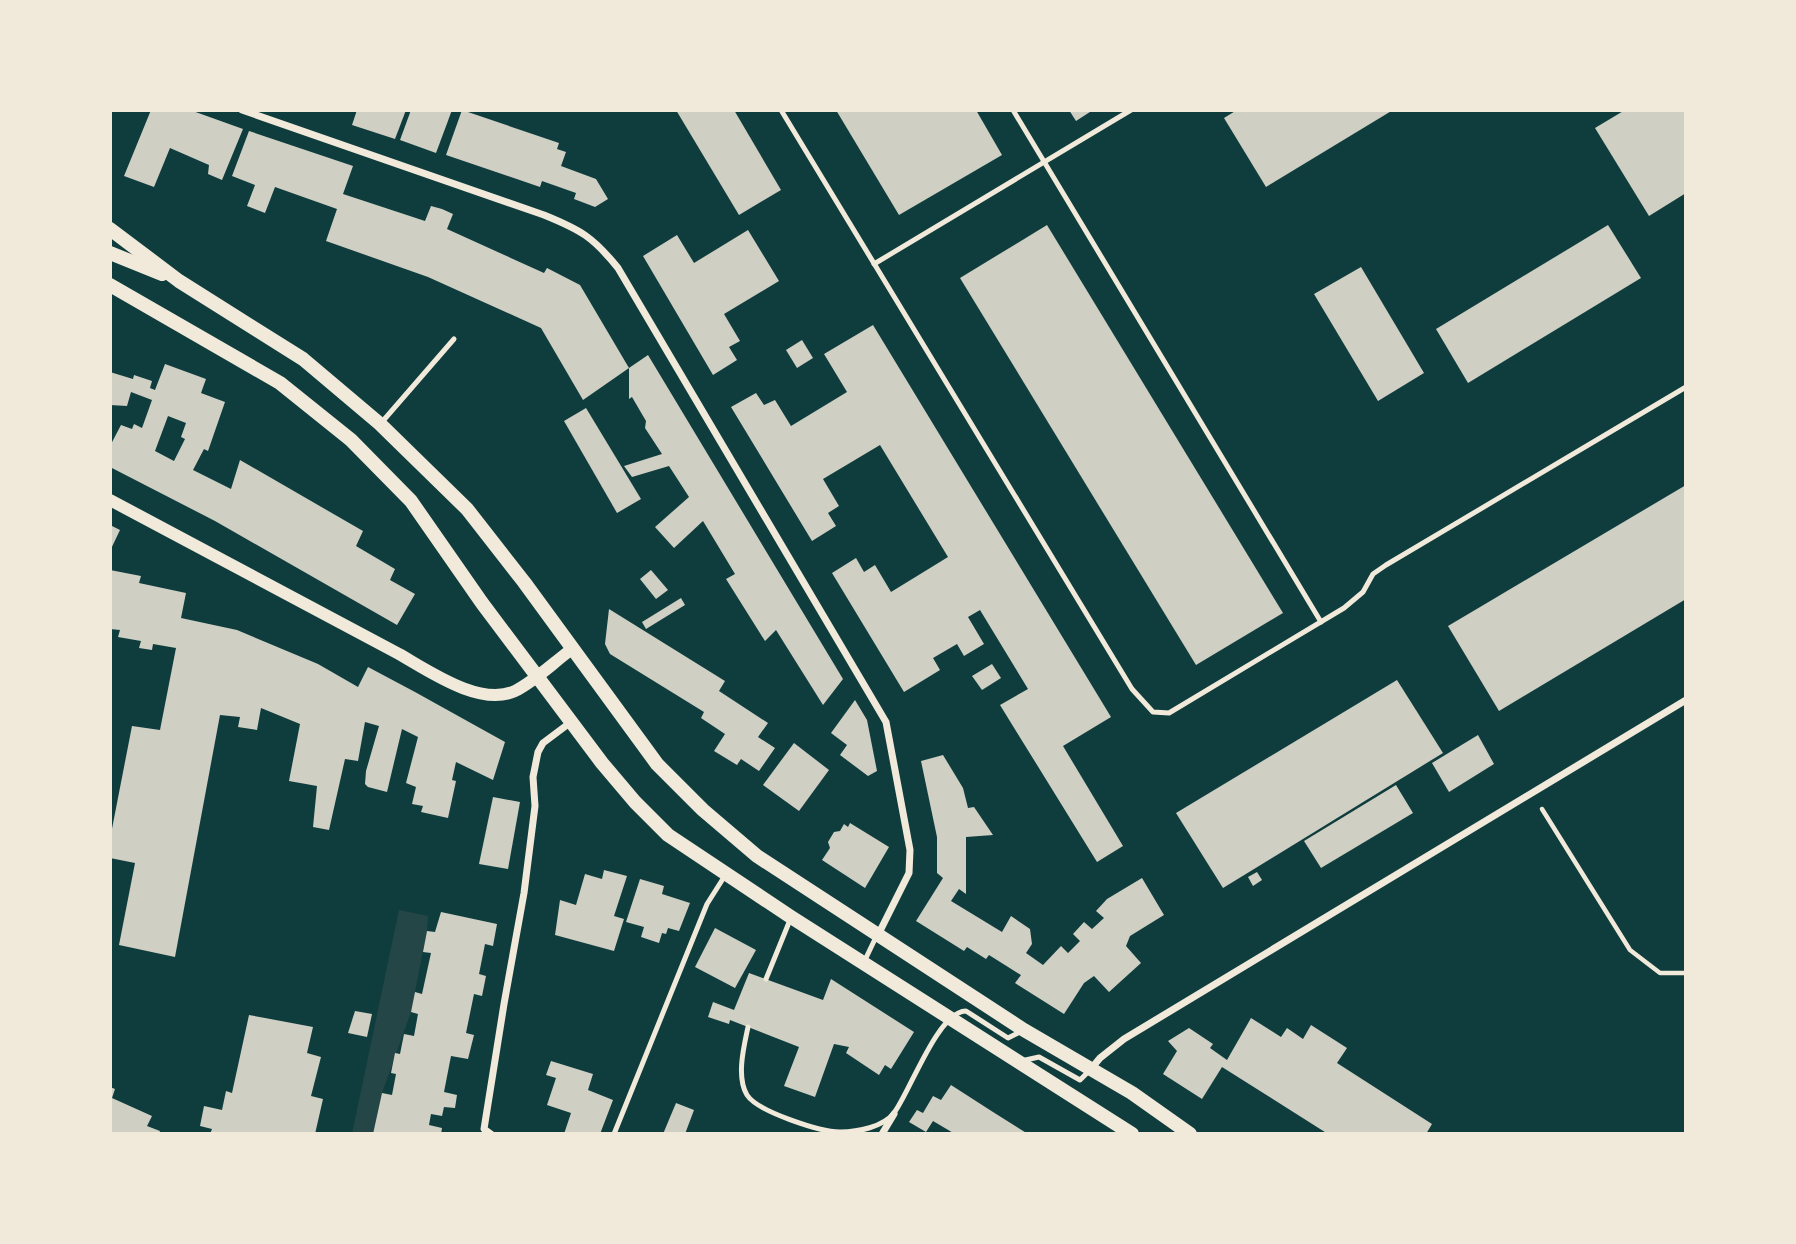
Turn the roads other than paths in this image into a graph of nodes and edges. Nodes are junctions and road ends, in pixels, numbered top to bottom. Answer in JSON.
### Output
{"nodes":[{"id":1,"x":242,"y":110,"type":"edge"},
{"id":2,"x":781,"y":110,"type":"edge"},
{"id":3,"x":1013,"y":110,"type":"edge"},
{"id":4,"x":1131,"y":110,"type":"edge"},
{"id":5,"x":1045,"y":162,"type":"junction"},
{"id":6,"x":110,"y":229,"type":"edge"},
{"id":7,"x":110,"y":253,"type":"edge"},
{"id":8,"x":874,"y":264,"type":"junction"},
{"id":9,"x":179,"y":281,"type":"junction"},
{"id":10,"x":110,"y":285,"type":"edge"},
{"id":11,"x":454,"y":339,"type":"dead end"},
{"id":12,"x":1686,"y":387,"type":"edge"},
{"id":13,"x":380,"y":424,"type":"junction"},
{"id":14,"x":110,"y":500,"type":"edge"},
{"id":15,"x":1321,"y":622,"type":"junction"},
{"id":16,"x":572,"y":649,"type":"junction"},
{"id":17,"x":537,"y":675,"type":"junction"},
{"id":18,"x":1686,"y":700,"type":"edge"},
{"id":19,"x":571,"y":722,"type":"junction"},
{"id":20,"x":726,"y":874,"type":"junction"},
{"id":21,"x":791,"y":917,"type":"junction"},
{"id":22,"x":878,"y":934,"type":"junction"},
{"id":23,"x":864,"y":962,"type":"junction"},
{"id":24,"x":766,"y":979,"type":"dead end"},
{"id":25,"x":950,"y":1018,"type":"junction"},
{"id":26,"x":748,"y":1027,"type":"dead end"},
{"id":27,"x":1024,"y":1030,"type":"junction"},
{"id":28,"x":1017,"y":1061,"type":"junction"},
{"id":29,"x":1090,"y":1070,"type":"junction"},
{"id":30,"x":894,"y":1114,"type":"junction"},
{"id":31,"x":491,"y":1134,"type":"edge"},
{"id":32,"x":614,"y":1134,"type":"edge"},
{"id":33,"x":882,"y":1134,"type":"edge"},
{"id":34,"x":1132,"y":1134,"type":"edge"},
{"id":35,"x":1190,"y":1134,"type":"edge"}],
"edges":[{"from":1,"to":22,"type":"street"},
{"from":2,"to":8,"type":"lane"},
{"from":3,"to":5,"type":"lane"},
{"from":4,"to":5,"type":"lane"},
{"from":5,"to":8,"type":"lane"},
{"from":5,"to":15,"type":"lane"},
{"from":6,"to":9,"type":"main road"},
{"from":7,"to":9,"type":"main road"},
{"from":8,"to":15,"type":"lane"},
{"from":9,"to":13,"type":"main road"},
{"from":10,"to":17,"type":"main road"},
{"from":11,"to":13,"type":"lane"},
{"from":12,"to":15,"type":"lane"},
{"from":13,"to":16,"type":"main road"},
{"from":14,"to":17,"type":"street"},
{"from":16,"to":17,"type":"street"},
{"from":16,"to":22,"type":"main road"},
{"from":17,"to":19,"type":"main road"},
{"from":18,"to":29,"type":"street"},
{"from":19,"to":20,"type":"main road"},
{"from":19,"to":31,"type":"street"},
{"from":20,"to":21,"type":"main road"},
{"from":20,"to":32,"type":"lane"},
{"from":21,"to":23,"type":"main road"},
{"from":21,"to":24,"type":"lane"},
{"from":22,"to":23,"type":"lane"},
{"from":22,"to":27,"type":"main road"},
{"from":23,"to":25,"type":"main road"},
{"from":25,"to":27,"type":"lane"},
{"from":25,"to":28,"type":"main road"},
{"from":25,"to":30,"type":"lane"},
{"from":26,"to":30,"type":"lane"},
{"from":27,"to":29,"type":"main road"},
{"from":28,"to":29,"type":"lane"},
{"from":28,"to":34,"type":"main road"},
{"from":29,"to":35,"type":"main road"},
{"from":30,"to":33,"type":"street"}]}
